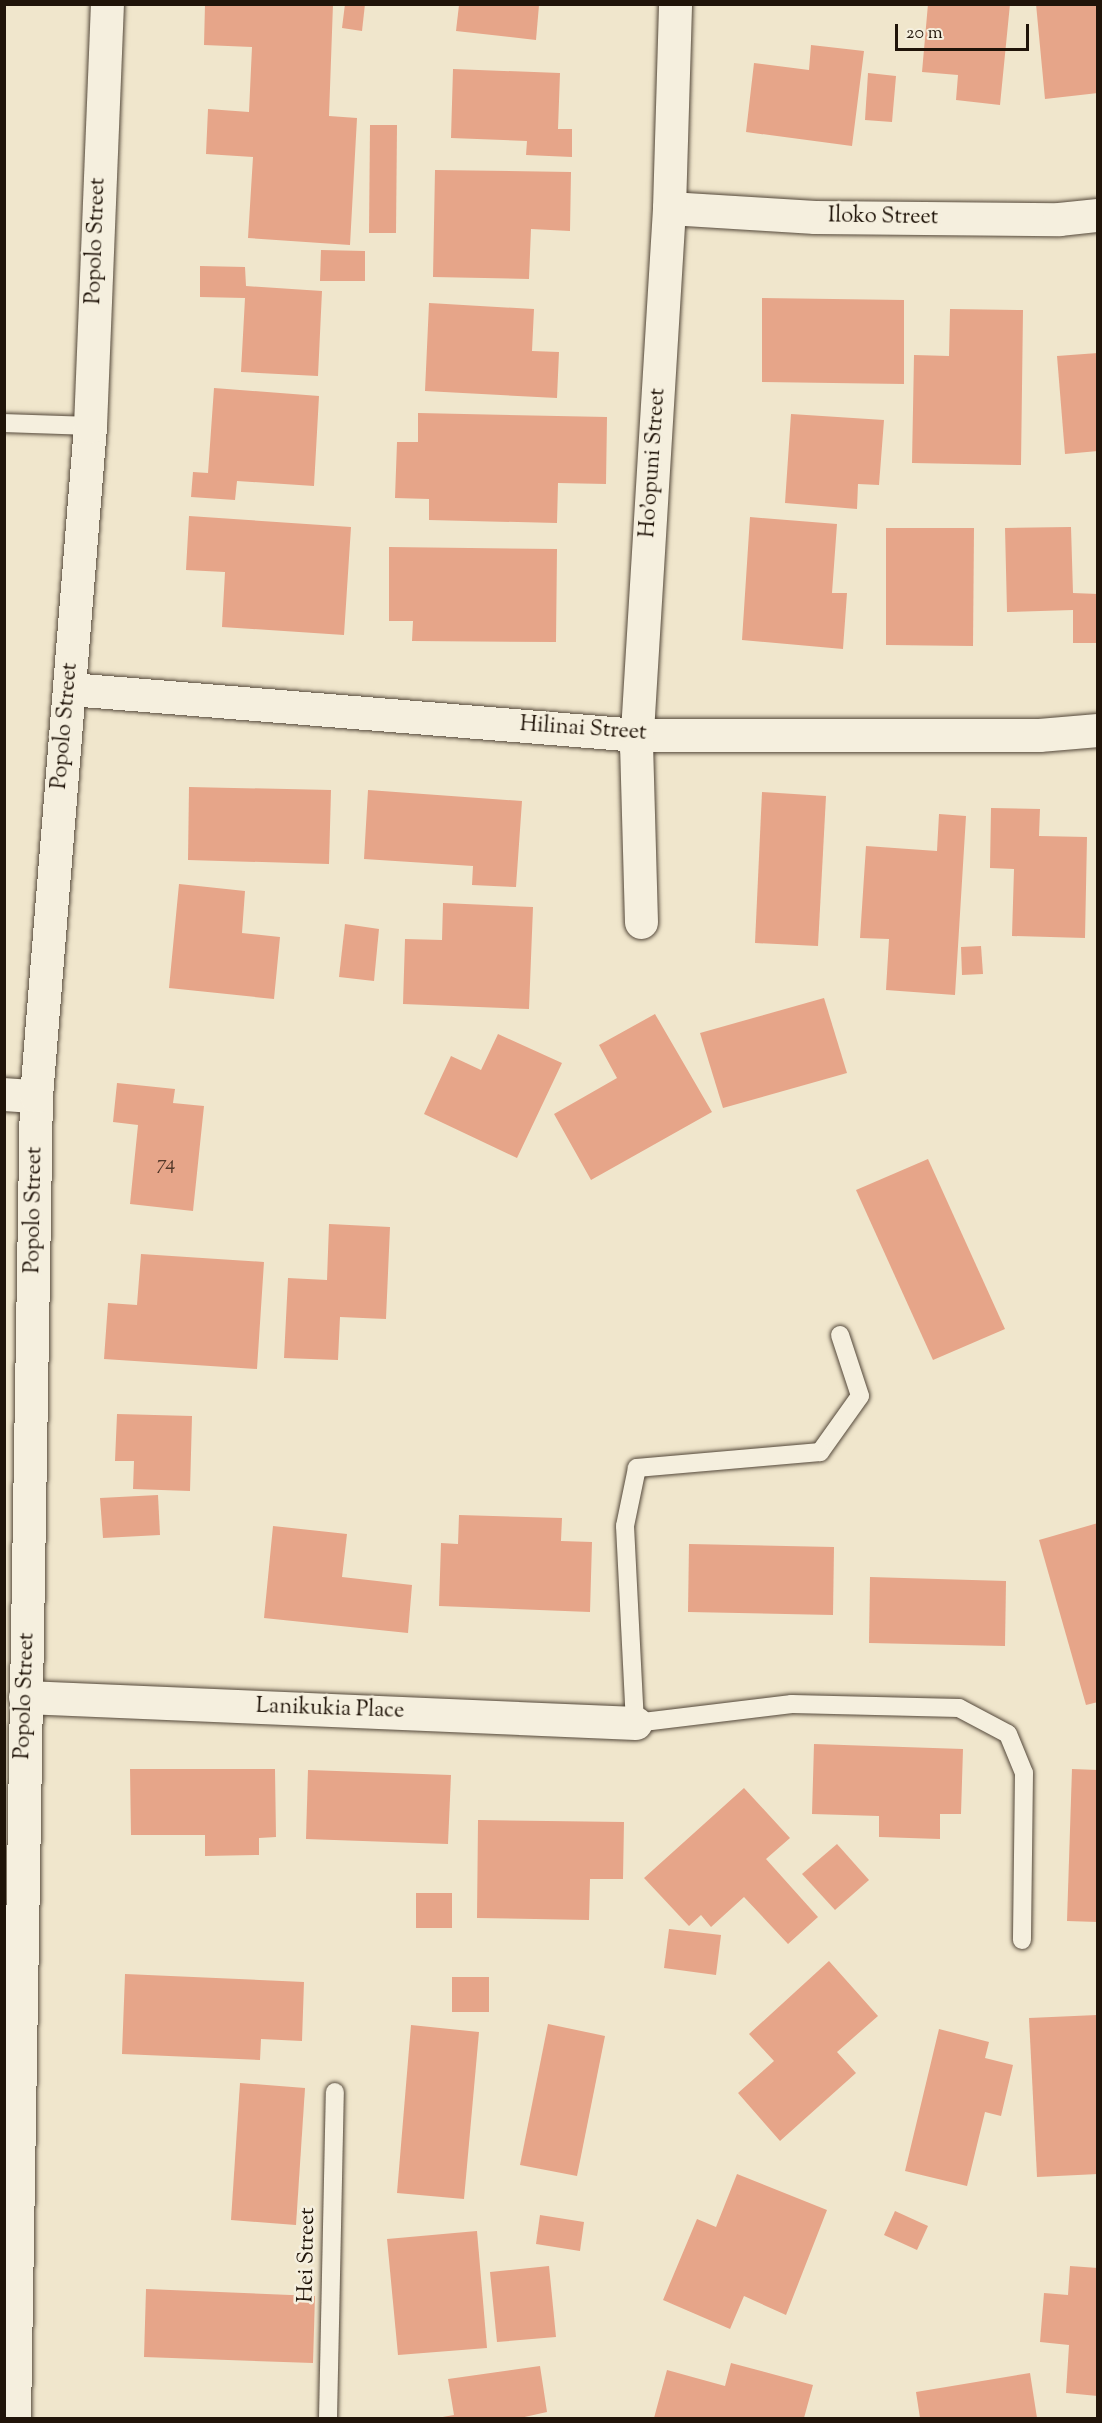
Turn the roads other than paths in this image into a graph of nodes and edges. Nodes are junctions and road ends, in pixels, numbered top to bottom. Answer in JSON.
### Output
{"nodes":[{"id":1,"x":107,"y":4,"type":"edge"},
{"id":2,"x":675,"y":4,"type":"edge"},
{"id":3,"x":669,"y":208,"type":"junction"},
{"id":4,"x":1098,"y":215,"type":"edge"},
{"id":5,"x":4,"y":423,"type":"edge"},
{"id":6,"x":90,"y":426,"type":"junction"},
{"id":7,"x":70,"y":689,"type":"junction"},
{"id":8,"x":1098,"y":730,"type":"edge"},
{"id":9,"x":637,"y":735,"type":"junction"},
{"id":10,"x":641,"y":922,"type":"dead end"},
{"id":11,"x":20,"y":1095,"type":"edge"},
{"id":12,"x":840,"y":1335,"type":"dead end"},
{"id":13,"x":25,"y":1697,"type":"junction"},
{"id":14,"x":635,"y":1723,"type":"junction"},
{"id":15,"x":1022,"y":1940,"type":"dead end"},
{"id":16,"x":12,"y":2007,"type":"edge"},
{"id":17,"x":335,"y":2092,"type":"dead end"},
{"id":18,"x":14,"y":2418,"type":"edge"},
{"id":19,"x":328,"y":2418,"type":"edge"}],
"edges":[{"from":1,"to":6,"type":"street","name":"Popolo Street"},
{"from":2,"to":3,"type":"street","name":"Ho'opuni Street"},
{"from":3,"to":4,"type":"street","name":"Iloko Street"},
{"from":3,"to":9,"type":"street","name":"Ho'opuni Street"},
{"from":5,"to":6,"type":"lane"},
{"from":6,"to":7,"type":"street","name":"Popolo Street"},
{"from":7,"to":9,"type":"street","name":"Hilinai Street"},
{"from":7,"to":11,"type":"street","name":"Popolo Street"},
{"from":8,"to":9,"type":"street","name":"Hilinai Street"},
{"from":9,"to":10,"type":"street","name":"Ho'opuni Street"},
{"from":11,"to":13,"type":"street","name":"Popolo Street"},
{"from":12,"to":14,"type":"lane"},
{"from":13,"to":14,"type":"street","name":"Lanikukia Place"},
{"from":13,"to":16,"type":"street","name":"Popolo Street"},
{"from":14,"to":15,"type":"lane"},
{"from":16,"to":18,"type":"street","name":"Popolo Street"},
{"from":17,"to":19,"type":"lane","name":"Hei Street"}]}
